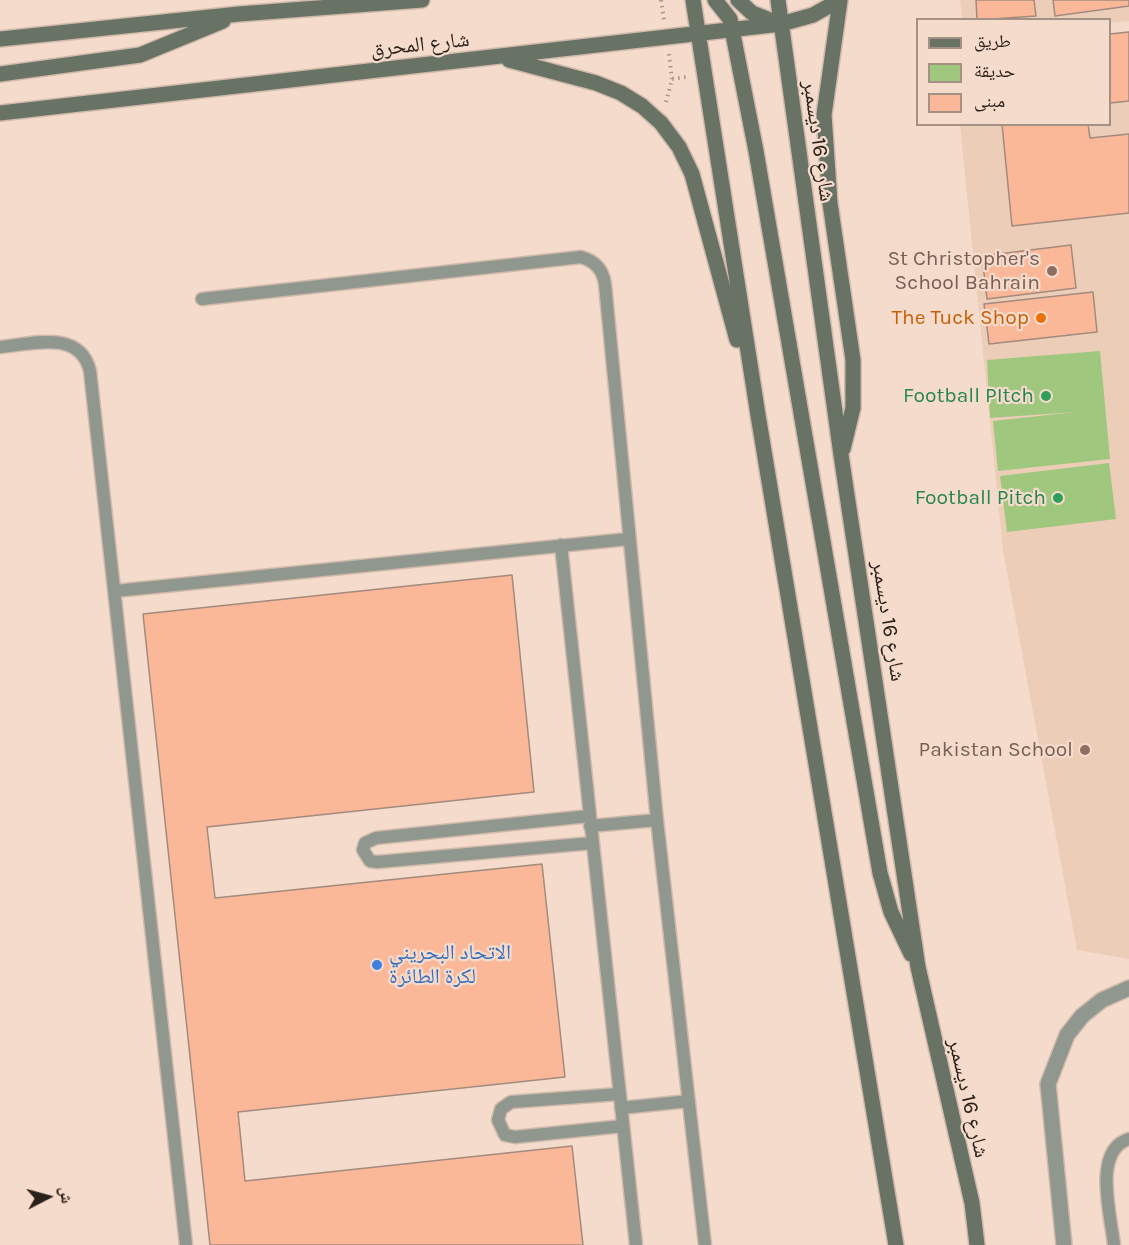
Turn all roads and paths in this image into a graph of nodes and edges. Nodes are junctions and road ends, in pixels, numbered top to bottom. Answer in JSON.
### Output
{"nodes":[{"id":1,"x":422,"y":0,"type":"edge"},
{"id":2,"x":693,"y":0,"type":"edge"},
{"id":3,"x":715,"y":0,"type":"edge"},
{"id":4,"x":738,"y":0,"type":"edge"},
{"id":5,"x":778,"y":0,"type":"edge"},
{"id":6,"x":840,"y":0,"type":"edge"},
{"id":7,"x":239,"y":14,"type":"junction"},
{"id":8,"x":781,"y":24,"type":"junction"},
{"id":9,"x":733,"y":29,"type":"junction"},
{"id":10,"x":697,"y":32,"type":"junction"},
{"id":11,"x":0,"y":39,"type":"edge"},
{"id":12,"x":500,"y":57,"type":"junction"},
{"id":13,"x":0,"y":74,"type":"edge"},
{"id":14,"x":0,"y":114,"type":"edge"},
{"id":15,"x":202,"y":299,"type":"dead end"},
{"id":16,"x":0,"y":347,"type":"edge"},
{"id":17,"x":758,"y":416,"type":"junction"},
{"id":18,"x":841,"y":455,"type":"junction"},
{"id":19,"x":628,"y":539,"type":"junction"},
{"id":20,"x":561,"y":545,"type":"junction"},
{"id":21,"x":115,"y":591,"type":"junction"},
{"id":22,"x":657,"y":820,"type":"junction"},
{"id":23,"x":590,"y":821,"type":"junction"},
{"id":24,"x":593,"y":843,"type":"junction"},
{"id":25,"x":918,"y":967,"type":"junction"},
{"id":26,"x":1129,"y":988,"type":"edge"},
{"id":27,"x":620,"y":1094,"type":"junction"},
{"id":28,"x":689,"y":1101,"type":"junction"},
{"id":29,"x":621,"y":1108,"type":"junction"},
{"id":30,"x":623,"y":1126,"type":"junction"},
{"id":31,"x":1129,"y":1139,"type":"edge"},
{"id":32,"x":972,"y":1203,"type":"junction"},
{"id":33,"x":186,"y":1245,"type":"edge"},
{"id":34,"x":636,"y":1245,"type":"edge"},
{"id":35,"x":705,"y":1245,"type":"edge"},
{"id":36,"x":896,"y":1245,"type":"edge"},
{"id":37,"x":977,"y":1245,"type":"edge"},
{"id":38,"x":985,"y":1245,"type":"edge"},
{"id":39,"x":1064,"y":1245,"type":"edge"},
{"id":40,"x":1114,"y":1245,"type":"edge"}],
"edges":[{"from":1,"to":7,"type":"main road"},
{"from":2,"to":10,"type":"main road"},
{"from":3,"to":9,"type":"main road"},
{"from":4,"to":8,"type":"main road"},
{"from":5,"to":8,"type":"main road","name":"شارع 16 ديسمبر"},
{"from":6,"to":8,"type":"main road","name":"شارع المحرق"},
{"from":6,"to":18,"type":"main road"},
{"from":7,"to":11,"type":"main road"},
{"from":7,"to":13,"type":"main road"},
{"from":8,"to":9,"type":"main road","name":"شارع المحرق"},
{"from":8,"to":18,"type":"main road","name":"شارع 16 ديسمبر"},
{"from":9,"to":10,"type":"main road","name":"شارع المحرق"},
{"from":9,"to":25,"type":"main road"},
{"from":10,"to":12,"type":"main road","name":"شارع المحرق"},
{"from":10,"to":17,"type":"main road"},
{"from":12,"to":14,"type":"main road","name":"شارع المحرق"},
{"from":12,"to":17,"type":"main road"},
{"from":15,"to":19,"type":"lane"},
{"from":16,"to":21,"type":"lane"},
{"from":17,"to":36,"type":"main road"},
{"from":18,"to":25,"type":"main road","name":"شارع 16 ديسمبر"},
{"from":19,"to":20,"type":"lane"},
{"from":19,"to":22,"type":"lane"},
{"from":20,"to":21,"type":"lane"},
{"from":20,"to":23,"type":"lane"},
{"from":21,"to":33,"type":"lane"},
{"from":22,"to":23,"type":"lane"},
{"from":22,"to":28,"type":"lane"},
{"from":23,"to":24,"type":"lane"},
{"from":23,"to":24,"type":"lane"},
{"from":24,"to":27,"type":"lane"},
{"from":25,"to":32,"type":"main road","name":"شارع 16 ديسمبر"},
{"from":26,"to":39,"type":"street"},
{"from":27,"to":29,"type":"lane"},
{"from":27,"to":30,"type":"lane"},
{"from":28,"to":29,"type":"lane"},
{"from":28,"to":35,"type":"lane"},
{"from":29,"to":30,"type":"lane"},
{"from":30,"to":34,"type":"lane"},
{"from":31,"to":40,"type":"lane"},
{"from":32,"to":37,"type":"main road","name":"شارع 16 ديسمبر"},
{"from":32,"to":38,"type":"main road"}]}
